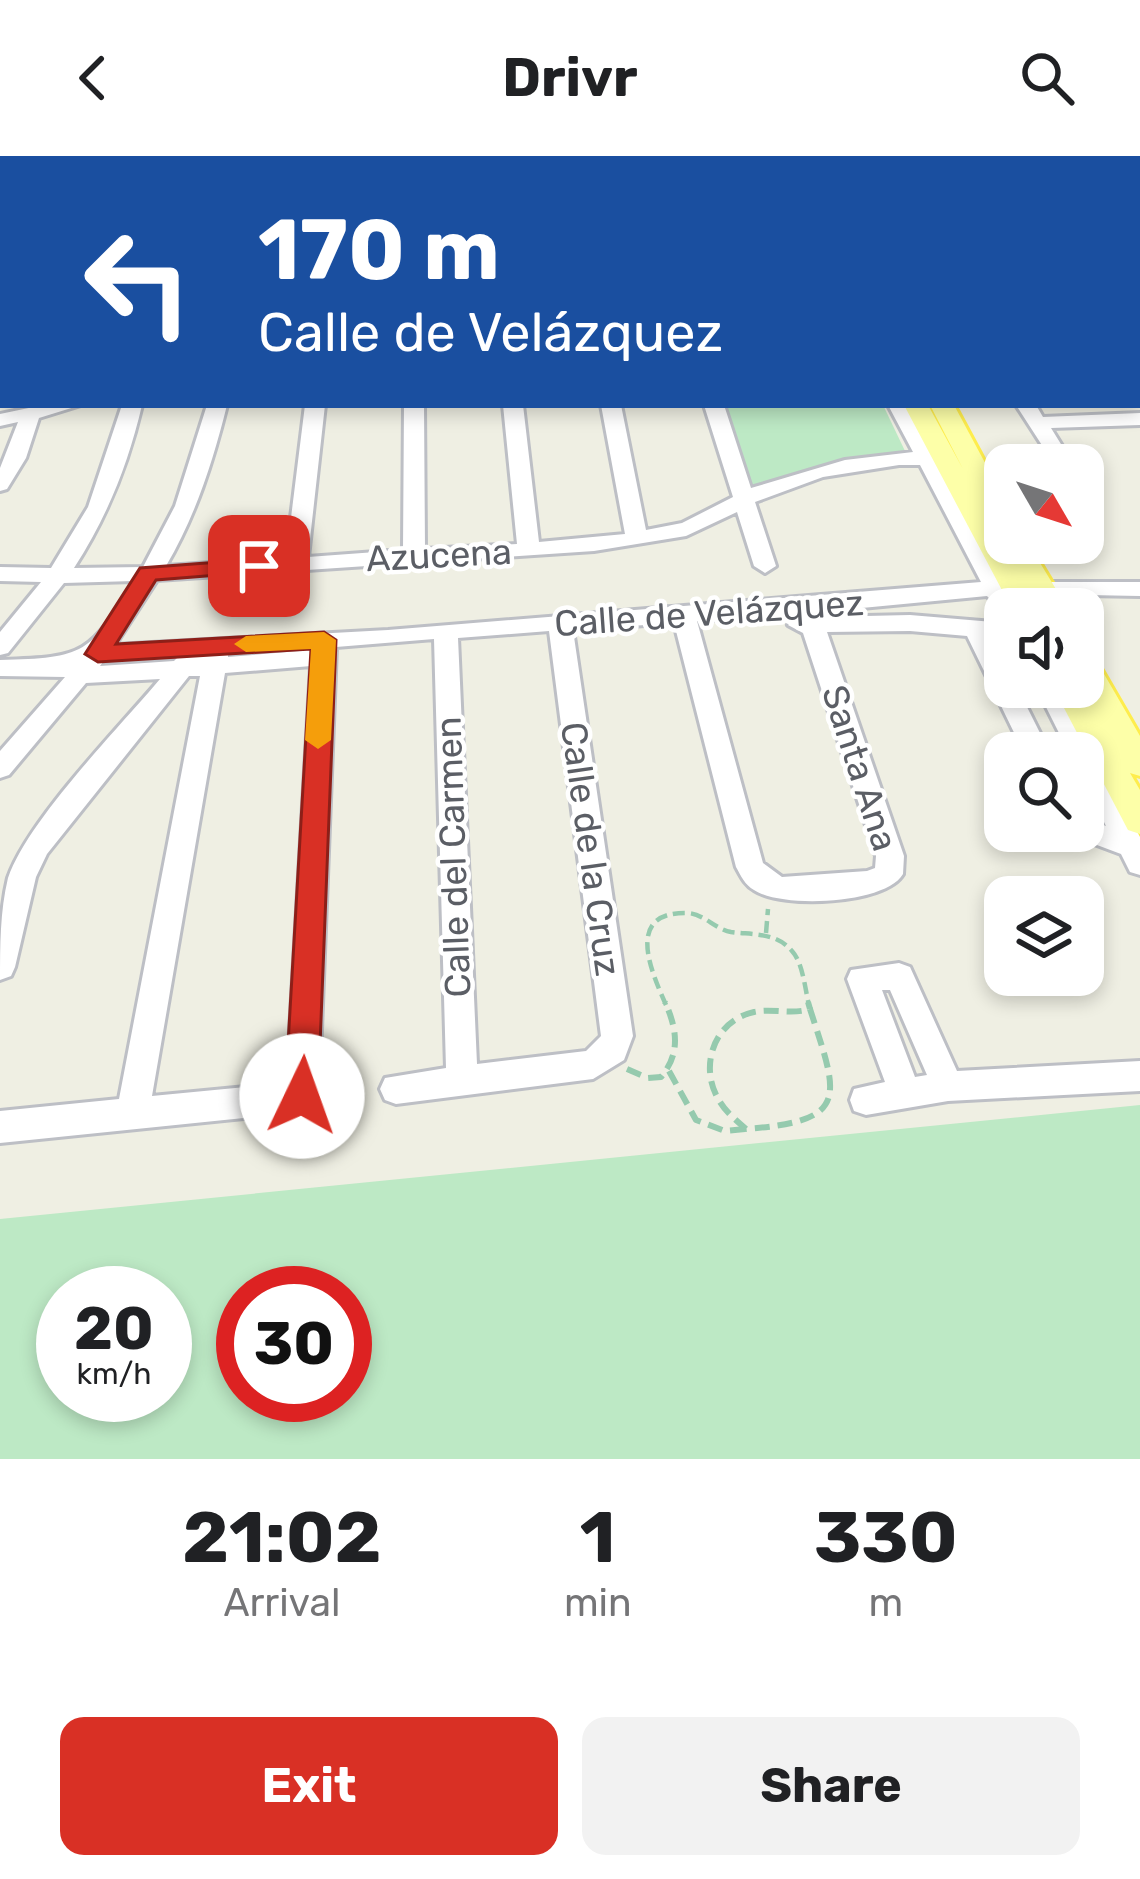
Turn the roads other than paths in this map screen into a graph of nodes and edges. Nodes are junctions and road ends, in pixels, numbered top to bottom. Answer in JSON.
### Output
{"nodes":[{"id":1,"x":57,"y":408,"type":"edge"},
{"id":2,"x":131,"y":408,"type":"edge"},
{"id":3,"x":216,"y":408,"type":"edge"},
{"id":4,"x":315,"y":408,"type":"edge"},
{"id":5,"x":414,"y":408,"type":"edge"},
{"id":6,"x":513,"y":408,"type":"edge"},
{"id":7,"x":612,"y":408,"type":"edge"},
{"id":8,"x":715,"y":408,"type":"edge"},
{"id":9,"x":900,"y":408,"type":"edge"},
{"id":10,"x":917,"y":408,"type":"edge"},
{"id":11,"x":30,"y":414,"type":"junction"},
{"id":12,"x":946,"y":414,"type":"edge"},
{"id":13,"x":1031,"y":414,"type":"edge"},
{"id":14,"x":1124,"y":415,"type":"edge"},
{"id":15,"x":0,"y":421,"type":"edge"},
{"id":16,"x":1051,"y":444,"type":"edge"},
{"id":17,"x":942,"y":466,"type":"junction"},
{"id":18,"x":0,"y":485,"type":"edge"},
{"id":19,"x":984,"y":487,"type":"edge"},
{"id":20,"x":984,"y":496,"type":"edge"},
{"id":21,"x":740,"y":508,"type":"junction"},
{"id":22,"x":637,"y":538,"type":"junction"},
{"id":23,"x":529,"y":550,"type":"junction"},
{"id":24,"x":414,"y":556,"type":"junction"},
{"id":25,"x":296,"y":564,"type":"junction"},
{"id":26,"x":766,"y":566,"type":"dead end"},
{"id":27,"x":148,"y":573,"type":"junction"},
{"id":28,"x":0,"y":574,"type":"edge"},
{"id":29,"x":61,"y":577,"type":"junction"},
{"id":30,"x":1018,"y":588,"type":"edge"},
{"id":31,"x":1133,"y":595,"type":"edge"},
{"id":32,"x":1104,"y":604,"type":"edge"},
{"id":33,"x":984,"y":606,"type":"edge"},
{"id":34,"x":906,"y":611,"type":"junction"},
{"id":35,"x":809,"y":615,"type":"junction"},
{"id":36,"x":684,"y":622,"type":"junction"},
{"id":37,"x":976,"y":628,"type":"junction"},
{"id":38,"x":984,"y":629,"type":"edge"},
{"id":39,"x":561,"y":631,"type":"junction"},
{"id":40,"x":445,"y":640,"type":"junction"},
{"id":41,"x":0,"y":647,"type":"edge"},
{"id":42,"x":323,"y":649,"type":"junction"},
{"id":43,"x":203,"y":657,"type":"junction"},
{"id":44,"x":81,"y":665,"type":"junction"},
{"id":45,"x":0,"y":668,"type":"edge"},
{"id":46,"x":1104,"y":707,"type":"edge"},
{"id":47,"x":1093,"y":708,"type":"edge"},
{"id":48,"x":1027,"y":732,"type":"edge"},
{"id":49,"x":1140,"y":764,"type":"edge"},
{"id":50,"x":0,"y":768,"type":"edge"},
{"id":51,"x":1104,"y":790,"type":"edge"},
{"id":52,"x":1104,"y":834,"type":"edge"},
{"id":53,"x":1137,"y":844,"type":"edge"},
{"id":54,"x":0,"y":967,"type":"edge"},
{"id":55,"x":1140,"y":1076,"type":"edge"},
{"id":56,"x":462,"y":1082,"type":"junction"},
{"id":57,"x":948,"y":1086,"type":"junction"},
{"id":58,"x":396,"y":1088,"type":"dead end"},
{"id":59,"x":906,"y":1094,"type":"junction"},
{"id":60,"x":302,"y":1096,"type":"junction"},
{"id":61,"x":340,"y":1096,"type":"dead end"},
{"id":62,"x":866,"y":1100,"type":"dead end"},
{"id":63,"x":132,"y":1115,"type":"junction"},
{"id":64,"x":0,"y":1127,"type":"edge"}],
"edges":[{"from":1,"to":11,"type":"street"},
{"from":2,"to":29,"type":"street"},
{"from":3,"to":27,"type":"street"},
{"from":4,"to":25,"type":"street"},
{"from":5,"to":24,"type":"street"},
{"from":6,"to":23,"type":"street"},
{"from":7,"to":22,"type":"street"},
{"from":8,"to":21,"type":"street"},
{"from":9,"to":17,"type":"street"},
{"from":10,"to":17,"type":"main road"},
{"from":11,"to":15,"type":"street"},
{"from":11,"to":18,"type":"street"},
{"from":12,"to":17,"type":"main road"},
{"from":12,"to":19,"type":"main road"},
{"from":13,"to":14,"type":"street"},
{"from":13,"to":16,"type":"street"},
{"from":17,"to":20,"type":"main road"},
{"from":17,"to":21,"type":"street","name":"Azucena"},
{"from":17,"to":30,"type":"main road"},
{"from":21,"to":22,"type":"street","name":"Azucena"},
{"from":21,"to":26,"type":"street"},
{"from":22,"to":23,"type":"street","name":"Azucena"},
{"from":23,"to":24,"type":"street","name":"Azucena"},
{"from":24,"to":25,"type":"street","name":"Azucena"},
{"from":25,"to":27,"type":"street","name":"Azucena"},
{"from":27,"to":29,"type":"street","name":"Azucena"},
{"from":27,"to":44,"type":"street"},
{"from":28,"to":29,"type":"street","name":"Azucena"},
{"from":29,"to":41,"type":"street"},
{"from":31,"to":32,"type":"street"},
{"from":33,"to":34,"type":"street","name":"Calle de Velázquez"},
{"from":34,"to":35,"type":"street","name":"Calle de Velázquez"},
{"from":34,"to":37,"type":"street","name":"Calle de Velázquez"},
{"from":35,"to":36,"type":"street","name":"Calle de Velázquez"},
{"from":35,"to":36,"type":"street","name":"Santa Ana"},
{"from":36,"to":39,"type":"street","name":"Calle de Velázquez"},
{"from":37,"to":38,"type":"street","name":"Calle de Velázquez"},
{"from":37,"to":48,"type":"street"},
{"from":39,"to":40,"type":"street","name":"Calle de Velázquez"},
{"from":39,"to":56,"type":"street","name":"Calle de la Cruz"},
{"from":40,"to":42,"type":"street","name":"Calle de Velázquez"},
{"from":40,"to":56,"type":"street","name":"Calle del Carmen"},
{"from":42,"to":43,"type":"street","name":"Calle de Velázquez"},
{"from":42,"to":60,"type":"street"},
{"from":43,"to":44,"type":"street","name":"Calle de Velázquez"},
{"from":43,"to":54,"type":"street"},
{"from":43,"to":63,"type":"street"},
{"from":44,"to":45,"type":"street","name":"Calle de Velázquez"},
{"from":44,"to":50,"type":"street"},
{"from":46,"to":49,"type":"main road"},
{"from":47,"to":53,"type":"main road"},
{"from":51,"to":53,"type":"street"},
{"from":52,"to":53,"type":"street"},
{"from":55,"to":57,"type":"street"},
{"from":56,"to":58,"type":"street"},
{"from":57,"to":59,"type":"street"},
{"from":57,"to":59,"type":"street"},
{"from":59,"to":62,"type":"street"},
{"from":60,"to":61,"type":"street"},
{"from":60,"to":63,"type":"street"},
{"from":63,"to":64,"type":"street"}]}
